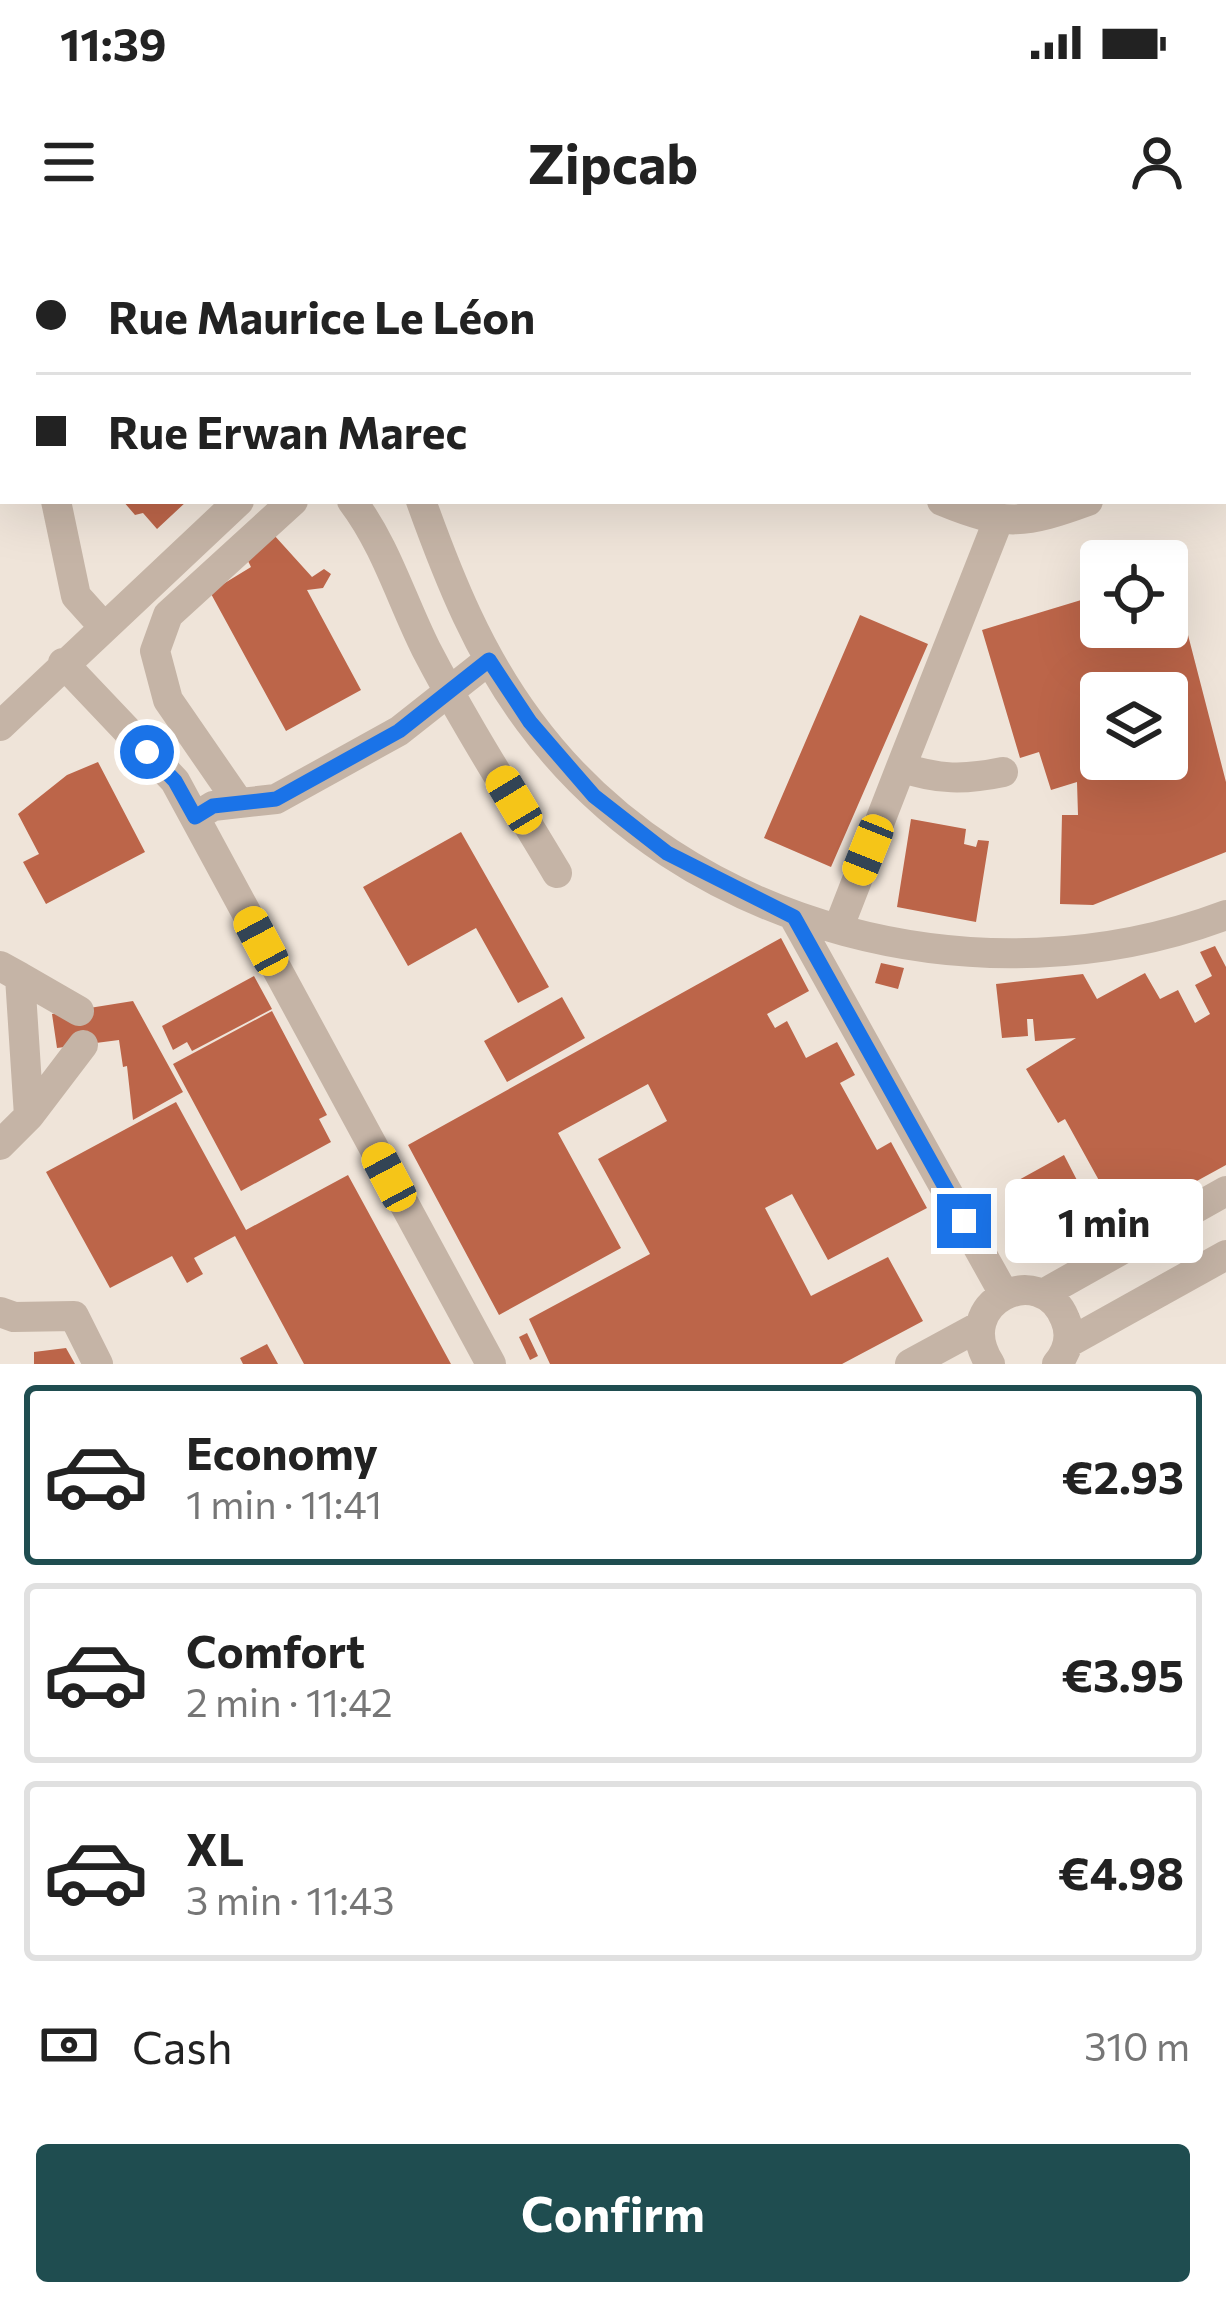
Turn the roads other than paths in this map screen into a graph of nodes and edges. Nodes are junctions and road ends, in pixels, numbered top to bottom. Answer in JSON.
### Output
{"nodes":[{"id":1,"x":57,"y":504,"type":"edge"},
{"id":2,"x":236,"y":504,"type":"edge"},
{"id":3,"x":289,"y":504,"type":"edge"},
{"id":4,"x":354,"y":504,"type":"edge"},
{"id":5,"x":422,"y":504,"type":"edge"},
{"id":6,"x":950,"y":504,"type":"edge"},
{"id":7,"x":1080,"y":504,"type":"edge"},
{"id":8,"x":998,"y":521,"type":"junction"},
{"id":9,"x":103,"y":626,"type":"junction"},
{"id":10,"x":489,"y":660,"type":"junction"},
{"id":11,"x":63,"y":663,"type":"junction"},
{"id":12,"x":449,"y":692,"type":"junction"},
{"id":13,"x":0,"y":726,"type":"edge"},
{"id":14,"x":902,"y":767,"type":"junction"},
{"id":15,"x":1004,"y":772,"type":"dead end"},
{"id":16,"x":239,"y":803,"type":"junction"},
{"id":17,"x":195,"y":817,"type":"junction"},
{"id":18,"x":557,"y":872,"type":"dead end"},
{"id":19,"x":1226,"y":915,"type":"edge"},
{"id":20,"x":794,"y":917,"type":"junction"},
{"id":21,"x":838,"y":929,"type":"junction"},
{"id":22,"x":10,"y":972,"type":"edge"},
{"id":23,"x":80,"y":1011,"type":"dead end"},
{"id":24,"x":83,"y":1045,"type":"dead end"},
{"id":25,"x":29,"y":1117,"type":"junction"},
{"id":26,"x":0,"y":1145,"type":"edge"},
{"id":27,"x":1226,"y":1191,"type":"edge"},
{"id":28,"x":1226,"y":1255,"type":"edge"},
{"id":29,"x":1004,"y":1294,"type":"junction"},
{"id":30,"x":1043,"y":1294,"type":"junction"},
{"id":31,"x":0,"y":1312,"type":"edge"},
{"id":32,"x":980,"y":1326,"type":"junction"},
{"id":33,"x":1063,"y":1354,"type":"edge"},
{"id":34,"x":98,"y":1364,"type":"edge"},
{"id":35,"x":491,"y":1364,"type":"edge"},
{"id":36,"x":910,"y":1364,"type":"edge"},
{"id":37,"x":990,"y":1364,"type":"edge"}],
"edges":[{"from":1,"to":9,"type":"street"},
{"from":2,"to":9,"type":"street"},
{"from":3,"to":16,"type":"street"},
{"from":4,"to":12,"type":"street"},
{"from":5,"to":10,"type":"street"},
{"from":6,"to":8,"type":"street"},
{"from":7,"to":8,"type":"street"},
{"from":8,"to":14,"type":"street"},
{"from":9,"to":11,"type":"street"},
{"from":10,"to":12,"type":"street"},
{"from":10,"to":20,"type":"street"},
{"from":11,"to":13,"type":"street"},
{"from":11,"to":17,"type":"street"},
{"from":12,"to":16,"type":"street"},
{"from":12,"to":18,"type":"street"},
{"from":14,"to":15,"type":"street"},
{"from":14,"to":21,"type":"street"},
{"from":16,"to":17,"type":"street"},
{"from":17,"to":35,"type":"street"},
{"from":19,"to":21,"type":"street"},
{"from":20,"to":21,"type":"street"},
{"from":20,"to":29,"type":"street"},
{"from":22,"to":23,"type":"street"},
{"from":22,"to":25,"type":"street"},
{"from":24,"to":25,"type":"street"},
{"from":25,"to":26,"type":"street"},
{"from":27,"to":30,"type":"street"},
{"from":28,"to":33,"type":"street"},
{"from":29,"to":30,"type":"street"},
{"from":29,"to":32,"type":"street"},
{"from":30,"to":33,"type":"street"},
{"from":31,"to":34,"type":"street"},
{"from":32,"to":36,"type":"street"},
{"from":32,"to":37,"type":"street"}]}
